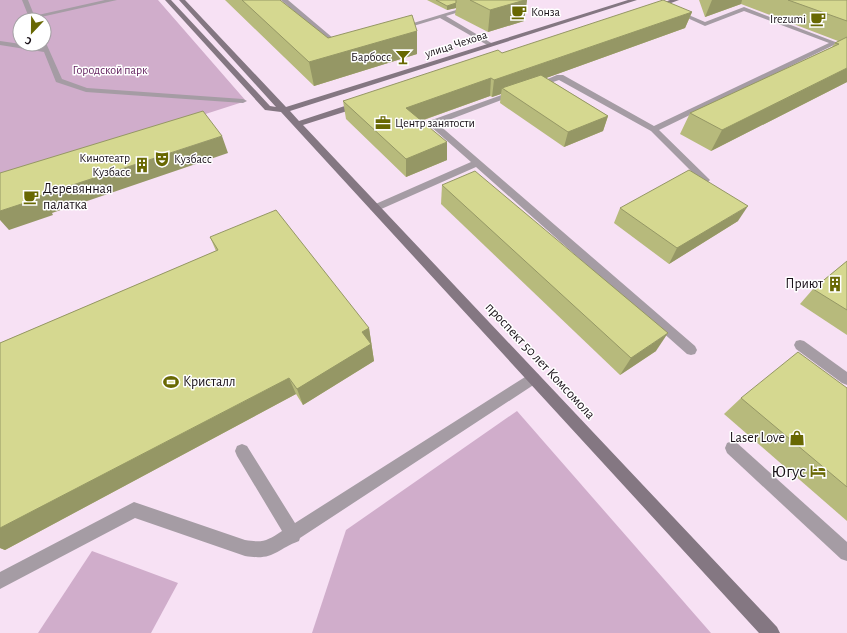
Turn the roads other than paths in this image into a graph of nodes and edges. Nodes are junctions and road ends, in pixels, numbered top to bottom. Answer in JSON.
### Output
{"nodes":[{"id":1,"x":25,"y":0,"type":"edge"},
{"id":2,"x":114,"y":0,"type":"edge"},
{"id":3,"x":168,"y":0,"type":"edge"},
{"id":4,"x":182,"y":0,"type":"edge"},
{"id":5,"x":284,"y":0,"type":"edge"},
{"id":6,"x":496,"y":0,"type":"edge"},
{"id":7,"x":634,"y":0,"type":"edge"},
{"id":8,"x":676,"y":0,"type":"edge"},
{"id":9,"x":661,"y":5,"type":"junction"},
{"id":10,"x":646,"y":10,"type":"edge"},
{"id":11,"x":30,"y":12,"type":"edge"},
{"id":12,"x":52,"y":15,"type":"edge"},
{"id":13,"x":441,"y":16,"type":"junction"},
{"id":14,"x":389,"y":31,"type":"edge"},
{"id":15,"x":0,"y":43,"type":"edge"},
{"id":16,"x":12,"y":44,"type":"edge"},
{"id":17,"x":345,"y":44,"type":"edge"},
{"id":18,"x":491,"y":45,"type":"junction"},
{"id":19,"x":47,"y":52,"type":"edge"},
{"id":20,"x":243,"y":101,"type":"dead end"},
{"id":21,"x":368,"y":102,"type":"edge"},
{"id":22,"x":285,"y":110,"type":"junction"},
{"id":23,"x":298,"y":124,"type":"junction"},
{"id":24,"x":654,"y":129,"type":"junction"},
{"id":25,"x":478,"y":163,"type":"junction"},
{"id":26,"x":705,"y":180,"type":"edge"},
{"id":27,"x":376,"y":208,"type":"junction"},
{"id":28,"x":800,"y":345,"type":"dead end"},
{"id":29,"x":691,"y":350,"type":"dead end"},
{"id":30,"x":533,"y":378,"type":"junction"},
{"id":31,"x":847,"y":379,"type":"edge"},
{"id":32,"x":732,"y":448,"type":"dead end"},
{"id":33,"x":242,"y":451,"type":"dead end"},
{"id":34,"x":293,"y":535,"type":"junction"},
{"id":35,"x":847,"y":553,"type":"edge"},
{"id":36,"x":0,"y":581,"type":"edge"},
{"id":37,"x":771,"y":633,"type":"edge"}],
"edges":[{"from":1,"to":11,"type":"street"},
{"from":2,"to":12,"type":"street"},
{"from":3,"to":22,"type":"main road"},
{"from":4,"to":22,"type":"main road","name":"проспект 50 лет Комсомола"},
{"from":5,"to":17,"type":"street"},
{"from":6,"to":13,"type":"street"},
{"from":7,"to":18,"type":"main road","name":"улица Чехова"},
{"from":8,"to":9,"type":"main road"},
{"from":9,"to":10,"type":"main road"},
{"from":9,"to":24,"type":"street"},
{"from":13,"to":14,"type":"street"},
{"from":13,"to":18,"type":"street"},
{"from":15,"to":16,"type":"street"},
{"from":18,"to":22,"type":"main road","name":"улица Чехова"},
{"from":19,"to":20,"type":"street"},
{"from":21,"to":23,"type":"main road"},
{"from":22,"to":23,"type":"main road","name":"проспект 50 лет Комсомола"},
{"from":23,"to":27,"type":"main road","name":"проспект 50 лет Комсомола"},
{"from":24,"to":25,"type":"street"},
{"from":24,"to":26,"type":"street"},
{"from":25,"to":27,"type":"street"},
{"from":25,"to":29,"type":"street"},
{"from":27,"to":30,"type":"main road","name":"проспект 50 лет Комсомола"},
{"from":28,"to":31,"type":"street"},
{"from":30,"to":34,"type":"street"},
{"from":30,"to":37,"type":"main road","name":"проспект 50 лет Комсомола"},
{"from":32,"to":35,"type":"street"},
{"from":33,"to":34,"type":"street"},
{"from":34,"to":36,"type":"street"}]}
